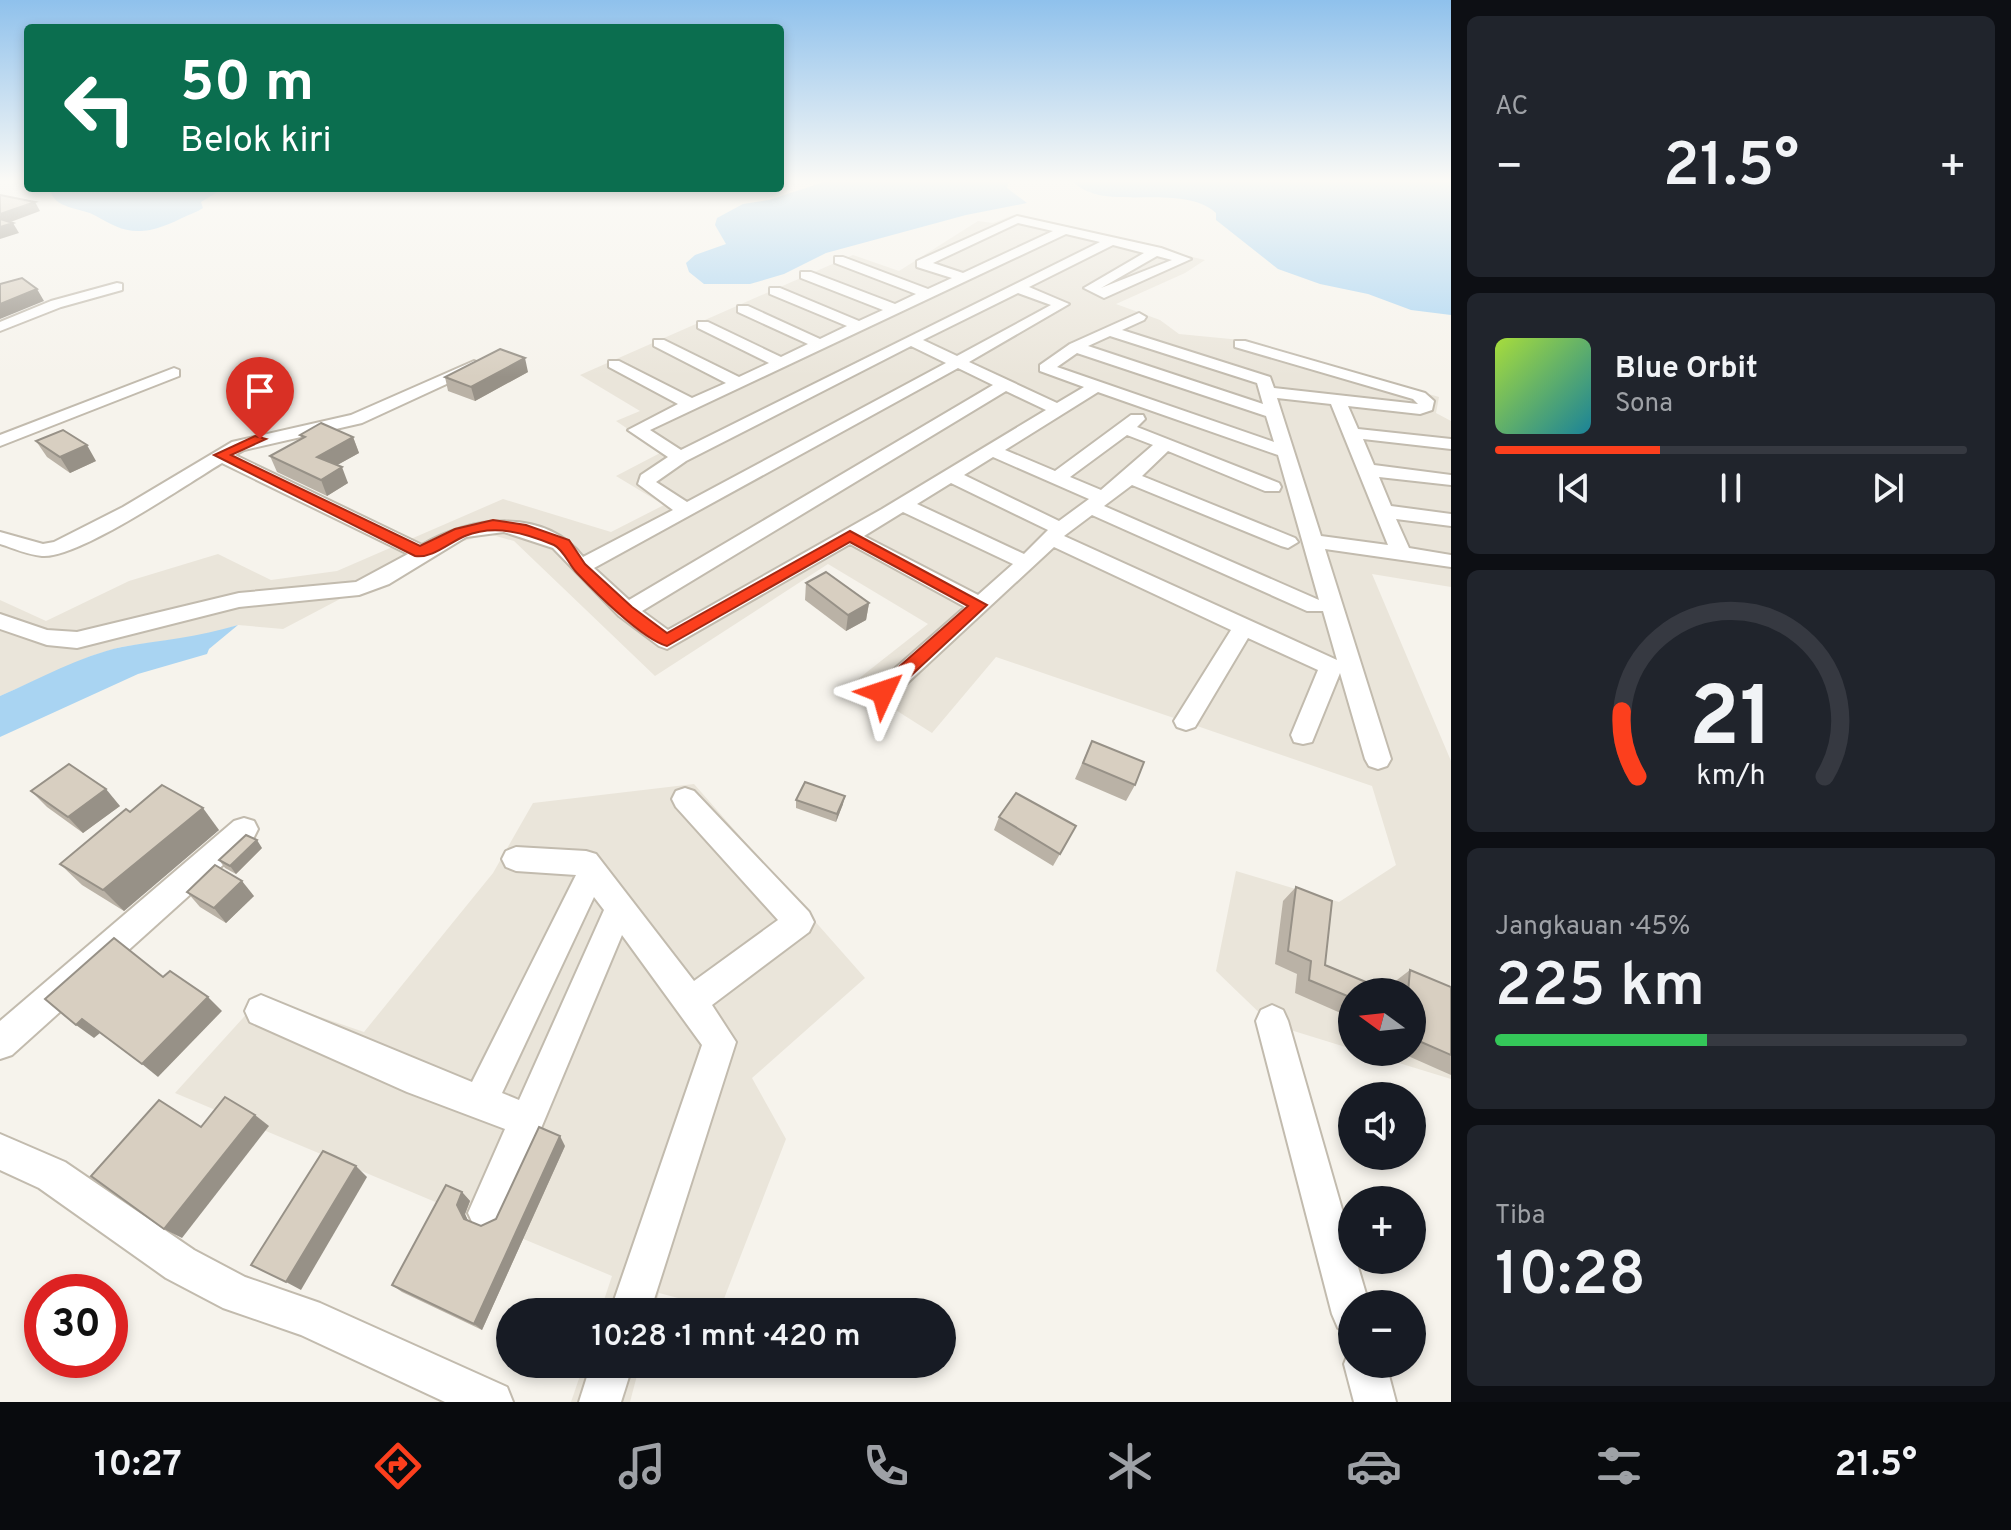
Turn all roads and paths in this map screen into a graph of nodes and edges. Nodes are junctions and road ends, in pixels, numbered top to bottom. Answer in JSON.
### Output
{"nodes":[{"id":1,"x":959,"y":246,"type":"edge"},
{"id":2,"x":1029,"y":246,"type":"edge"},
{"id":3,"x":1101,"y":246,"type":"edge"},
{"id":4,"x":1136,"y":246,"type":"edge"},
{"id":5,"x":1157,"y":251,"type":"junction"},
{"id":6,"x":1010,"y":255,"type":"junction"},
{"id":7,"x":839,"y":260,"type":"dead end"},
{"id":8,"x":1057,"y":269,"type":"junction"},
{"id":9,"x":806,"y":275,"type":"dead end"},
{"id":10,"x":964,"y":277,"type":"junction"},
{"id":11,"x":117,"y":287,"type":"dead end"},
{"id":12,"x":1018,"y":288,"type":"junction"},
{"id":13,"x":775,"y":291,"type":"dead end"},
{"id":14,"x":928,"y":294,"type":"junction"},
{"id":15,"x":743,"y":309,"type":"dead end"},
{"id":16,"x":922,"y":311,"type":"junction"},
{"id":17,"x":1139,"y":317,"type":"dead end"},
{"id":18,"x":703,"y":325,"type":"dead end"},
{"id":19,"x":859,"y":326,"type":"junction"},
{"id":20,"x":0,"y":327,"type":"edge"},
{"id":21,"x":1110,"y":331,"type":"junction"},
{"id":22,"x":910,"y":340,"type":"junction"},
{"id":23,"x":659,"y":343,"type":"dead end"},
{"id":24,"x":820,"y":344,"type":"junction"},
{"id":25,"x":1240,"y":344,"type":"dead end"},
{"id":26,"x":1075,"y":347,"type":"junction"},
{"id":27,"x":489,"y":360,"type":"edge"},
{"id":28,"x":957,"y":362,"type":"junction"},
{"id":29,"x":614,"y":364,"type":"dead end"},
{"id":30,"x":802,"y":368,"type":"junction"},
{"id":31,"x":174,"y":373,"type":"dead end"},
{"id":32,"x":737,"y":382,"type":"junction"},
{"id":33,"x":1005,"y":385,"type":"junction"},
{"id":34,"x":1097,"y":386,"type":"junction"},
{"id":35,"x":1266,"y":386,"type":"junction"},
{"id":36,"x":1331,"y":400,"type":"junction"},
{"id":37,"x":690,"y":404,"type":"junction"},
{"id":38,"x":1155,"y":406,"type":"junction"},
{"id":39,"x":1056,"y":409,"type":"junction"},
{"id":40,"x":1274,"y":413,"type":"junction"},
{"id":41,"x":1125,"y":428,"type":"junction"},
{"id":42,"x":1351,"y":433,"type":"junction"},
{"id":43,"x":0,"y":441,"type":"edge"},
{"id":44,"x":1165,"y":444,"type":"junction"},
{"id":45,"x":1451,"y":444,"type":"edge"},
{"id":46,"x":991,"y":450,"type":"junction"},
{"id":47,"x":1287,"y":452,"type":"junction"},
{"id":48,"x":220,"y":455,"type":"junction"},
{"id":49,"x":680,"y":457,"type":"junction"},
{"id":50,"x":1366,"y":470,"type":"junction"},
{"id":51,"x":950,"y":475,"type":"junction"},
{"id":52,"x":1057,"y":478,"type":"junction"},
{"id":53,"x":1130,"y":478,"type":"junction"},
{"id":54,"x":1451,"y":480,"type":"edge"},
{"id":55,"x":1272,"y":487,"type":"dead end"},
{"id":56,"x":1097,"y":503,"type":"junction"},
{"id":57,"x":903,"y":505,"type":"junction"},
{"id":58,"x":687,"y":511,"type":"junction"},
{"id":59,"x":1383,"y":511,"type":"junction"},
{"id":60,"x":1451,"y":520,"type":"edge"},
{"id":61,"x":1056,"y":534,"type":"junction"},
{"id":62,"x":850,"y":536,"type":"junction"},
{"id":63,"x":0,"y":538,"type":"edge"},
{"id":64,"x":1313,"y":541,"type":"junction"},
{"id":65,"x":1288,"y":542,"type":"dead end"},
{"id":66,"x":420,"y":552,"type":"junction"},
{"id":67,"x":1401,"y":553,"type":"junction"},
{"id":68,"x":1451,"y":561,"type":"edge"},
{"id":69,"x":1027,"y":563,"type":"junction"},
{"id":70,"x":580,"y":567,"type":"junction"},
{"id":71,"x":979,"y":605,"type":"junction"},
{"id":72,"x":1315,"y":606,"type":"dead end"},
{"id":73,"x":627,"y":611,"type":"junction"},
{"id":74,"x":0,"y":621,"type":"edge"},
{"id":75,"x":1244,"y":627,"type":"junction"},
{"id":76,"x":883,"y":692,"type":"dead end"},
{"id":77,"x":1186,"y":721,"type":"dead end"},
{"id":78,"x":1303,"y":735,"type":"dead end"},
{"id":79,"x":1378,"y":759,"type":"dead end"},
{"id":80,"x":685,"y":799,"type":"dead end"},
{"id":81,"x":244,"y":829,"type":"dead end"},
{"id":82,"x":516,"y":859,"type":"dead end"},
{"id":83,"x":592,"y":872,"type":"junction"},
{"id":84,"x":619,"y":908,"type":"junction"},
{"id":85,"x":690,"y":1003,"type":"junction"},
{"id":86,"x":261,"y":1011,"type":"dead end"},
{"id":87,"x":1272,"y":1021,"type":"dead end"},
{"id":88,"x":0,"y":1043,"type":"edge"},
{"id":89,"x":480,"y":1102,"type":"junction"},
{"id":90,"x":527,"y":1120,"type":"junction"},
{"id":91,"x":0,"y":1152,"type":"edge"},
{"id":92,"x":487,"y":1213,"type":"dead end"},
{"id":93,"x":1345,"y":1290,"type":"edge"},
{"id":94,"x":635,"y":1298,"type":"edge"},
{"id":95,"x":608,"y":1378,"type":"edge"},
{"id":96,"x":1369,"y":1378,"type":"edge"},
{"id":97,"x":492,"y":1402,"type":"edge"},
{"id":98,"x":600,"y":1402,"type":"edge"},
{"id":99,"x":1375,"y":1402,"type":"edge"}],
"edges":[{"from":1,"to":10,"type":"street"},
{"from":2,"to":6,"type":"street"},
{"from":3,"to":8,"type":"street"},
{"from":4,"to":5,"type":"street"},
{"from":5,"to":5,"type":"street"},
{"from":6,"to":8,"type":"street"},
{"from":6,"to":10,"type":"street"},
{"from":7,"to":14,"type":"street"},
{"from":8,"to":12,"type":"street"},
{"from":9,"to":16,"type":"street"},
{"from":10,"to":14,"type":"street"},
{"from":11,"to":20,"type":"street"},
{"from":12,"to":16,"type":"street"},
{"from":12,"to":28,"type":"street"},
{"from":13,"to":19,"type":"street"},
{"from":14,"to":16,"type":"street"},
{"from":15,"to":24,"type":"street"},
{"from":16,"to":19,"type":"street"},
{"from":16,"to":22,"type":"street"},
{"from":17,"to":21,"type":"street"},
{"from":18,"to":30,"type":"street"},
{"from":19,"to":24,"type":"street"},
{"from":21,"to":26,"type":"street"},
{"from":21,"to":35,"type":"street"},
{"from":22,"to":28,"type":"street"},
{"from":22,"to":30,"type":"street"},
{"from":23,"to":32,"type":"street"},
{"from":24,"to":30,"type":"street"},
{"from":25,"to":36,"type":"street"},
{"from":26,"to":34,"type":"street"},
{"from":26,"to":40,"type":"street"},
{"from":27,"to":48,"type":"street"},
{"from":28,"to":33,"type":"street"},
{"from":28,"to":58,"type":"street"},
{"from":29,"to":37,"type":"street"},
{"from":30,"to":32,"type":"street"},
{"from":30,"to":49,"type":"street"},
{"from":31,"to":43,"type":"street"},
{"from":32,"to":37,"type":"street"},
{"from":33,"to":39,"type":"street"},
{"from":33,"to":73,"type":"street"},
{"from":34,"to":38,"type":"street"},
{"from":34,"to":39,"type":"street"},
{"from":35,"to":36,"type":"street"},
{"from":35,"to":40,"type":"street"},
{"from":36,"to":42,"type":"street"},
{"from":37,"to":49,"type":"street"},
{"from":38,"to":41,"type":"street"},
{"from":38,"to":47,"type":"street"},
{"from":39,"to":46,"type":"street"},
{"from":40,"to":47,"type":"street"},
{"from":41,"to":44,"type":"street"},
{"from":41,"to":52,"type":"street"},
{"from":42,"to":45,"type":"street"},
{"from":42,"to":50,"type":"street"},
{"from":44,"to":53,"type":"street"},
{"from":44,"to":55,"type":"street"},
{"from":46,"to":51,"type":"street"},
{"from":46,"to":52,"type":"street"},
{"from":47,"to":64,"type":"street"},
{"from":48,"to":63,"type":"street"},
{"from":48,"to":66,"type":"street"},
{"from":49,"to":58,"type":"street"},
{"from":50,"to":54,"type":"street"},
{"from":50,"to":59,"type":"street"},
{"from":51,"to":57,"type":"street"},
{"from":51,"to":61,"type":"street"},
{"from":52,"to":56,"type":"street"},
{"from":53,"to":56,"type":"street"},
{"from":53,"to":65,"type":"street"},
{"from":56,"to":61,"type":"street"},
{"from":56,"to":72,"type":"street"},
{"from":57,"to":62,"type":"street"},
{"from":57,"to":69,"type":"street"},
{"from":58,"to":70,"type":"street"},
{"from":59,"to":60,"type":"street"},
{"from":59,"to":67,"type":"street"},
{"from":61,"to":69,"type":"street"},
{"from":61,"to":75,"type":"street"},
{"from":62,"to":71,"type":"street"},
{"from":62,"to":73,"type":"street"},
{"from":64,"to":67,"type":"street"},
{"from":64,"to":79,"type":"street"},
{"from":66,"to":70,"type":"street"},
{"from":66,"to":74,"type":"street"},
{"from":67,"to":68,"type":"street"},
{"from":69,"to":71,"type":"street"},
{"from":70,"to":73,"type":"street"},
{"from":71,"to":76,"type":"street"},
{"from":75,"to":77,"type":"street"},
{"from":75,"to":78,"type":"street"},
{"from":80,"to":85,"type":"street"},
{"from":81,"to":88,"type":"street"},
{"from":82,"to":83,"type":"street"},
{"from":83,"to":84,"type":"street"},
{"from":83,"to":89,"type":"street"},
{"from":84,"to":85,"type":"street"},
{"from":84,"to":90,"type":"street"},
{"from":85,"to":94,"type":"street"},
{"from":86,"to":89,"type":"street"},
{"from":87,"to":93,"type":"street"},
{"from":89,"to":90,"type":"street"},
{"from":90,"to":92,"type":"street"},
{"from":91,"to":97,"type":"street"},
{"from":95,"to":98,"type":"street"},
{"from":96,"to":99,"type":"street"}]}
